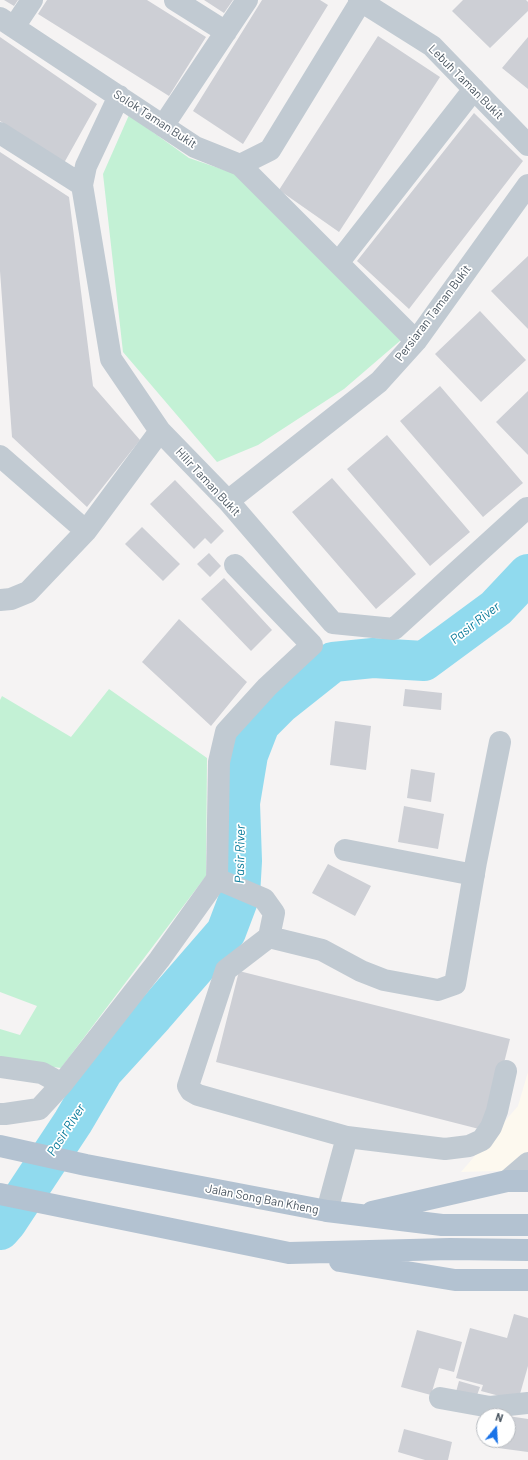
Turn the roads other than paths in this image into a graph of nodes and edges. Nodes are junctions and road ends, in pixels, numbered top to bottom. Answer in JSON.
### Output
{"nodes":[{"id":1,"x":32,"y":0,"type":"edge"},
{"id":2,"x":175,"y":0,"type":"edge"},
{"id":3,"x":247,"y":0,"type":"edge"},
{"id":4,"x":360,"y":1,"type":"edge"},
{"id":5,"x":7,"y":23,"type":"edge"},
{"id":6,"x":226,"y":32,"type":"junction"},
{"id":7,"x":474,"y":90,"type":"junction"},
{"id":8,"x":118,"y":96,"type":"junction"},
{"id":9,"x":163,"y":126,"type":"junction"},
{"id":10,"x":0,"y":133,"type":"edge"},
{"id":11,"x":528,"y":145,"type":"edge"},
{"id":12,"x":240,"y":165,"type":"junction"},
{"id":13,"x":82,"y":185,"type":"junction"},
{"id":14,"x":528,"y":185,"type":"edge"},
{"id":15,"x":338,"y":263,"type":"junction"},
{"id":16,"x":416,"y":340,"type":"junction"},
{"id":17,"x":160,"y":431,"type":"junction"},
{"id":18,"x":0,"y":456,"type":"edge"},
{"id":19,"x":228,"y":501,"type":"junction"},
{"id":20,"x":527,"y":508,"type":"dead end"},
{"id":21,"x":86,"y":531,"type":"junction"},
{"id":22,"x":235,"y":564,"type":"dead end"},
{"id":23,"x":0,"y":600,"type":"edge"},
{"id":24,"x":500,"y":742,"type":"dead end"},
{"id":25,"x":345,"y":850,"type":"dead end"},
{"id":26,"x":474,"y":875,"type":"junction"},
{"id":27,"x":220,"y":880,"type":"junction"},
{"id":28,"x":269,"y":936,"type":"junction"},
{"id":29,"x":0,"y":1067,"type":"edge"},
{"id":30,"x":506,"y":1071,"type":"dead end"},
{"id":31,"x":62,"y":1084,"type":"junction"},
{"id":32,"x":0,"y":1114,"type":"edge"},
{"id":33,"x":347,"y":1137,"type":"junction"},
{"id":34,"x":2,"y":1147,"type":"edge"},
{"id":35,"x":528,"y":1163,"type":"edge"},
{"id":36,"x":517,"y":1181,"type":"edge"},
{"id":37,"x":0,"y":1194,"type":"edge"},
{"id":38,"x":327,"y":1211,"type":"junction"},
{"id":39,"x":355,"y":1215,"type":"junction"},
{"id":40,"x":528,"y":1225,"type":"edge"},
{"id":41,"x":528,"y":1250,"type":"edge"},
{"id":42,"x":289,"y":1253,"type":"junction"},
{"id":43,"x":528,"y":1280,"type":"edge"},
{"id":44,"x":440,"y":1398,"type":"dead end"},
{"id":45,"x":528,"y":1403,"type":"edge"}],
"edges":[{"from":1,"to":5,"type":"street"},
{"from":2,"to":6,"type":"street"},
{"from":3,"to":6,"type":"street"},
{"from":4,"to":7,"type":"street","name":"Lebuh Taman Bukit"},
{"from":4,"to":12,"type":"street"},
{"from":5,"to":8,"type":"street","name":"Solok Taman Bukit"},
{"from":6,"to":9,"type":"street"},
{"from":7,"to":11,"type":"street","name":"Lebuh Taman Bukit"},
{"from":7,"to":15,"type":"street"},
{"from":8,"to":9,"type":"street","name":"Solok Taman Bukit"},
{"from":8,"to":13,"type":"street","name":"Hilir Taman Bukit"},
{"from":9,"to":12,"type":"street","name":"Solok Taman Bukit"},
{"from":10,"to":13,"type":"street"},
{"from":12,"to":15,"type":"street"},
{"from":13,"to":17,"type":"street","name":"Hilir Taman Bukit"},
{"from":14,"to":16,"type":"street","name":"Persiaran Taman Bukit"},
{"from":15,"to":16,"type":"street"},
{"from":16,"to":19,"type":"street","name":"Persiaran Taman Bukit"},
{"from":17,"to":19,"type":"street","name":"Hilir Taman Bukit"},
{"from":17,"to":21,"type":"street"},
{"from":18,"to":21,"type":"street"},
{"from":19,"to":20,"type":"street","name":"Hilir Taman Bukit"},
{"from":21,"to":23,"type":"street"},
{"from":22,"to":27,"type":"street"},
{"from":24,"to":26,"type":"street"},
{"from":25,"to":26,"type":"street"},
{"from":26,"to":28,"type":"street"},
{"from":27,"to":28,"type":"street"},
{"from":27,"to":31,"type":"street"},
{"from":28,"to":33,"type":"street"},
{"from":29,"to":31,"type":"street"},
{"from":30,"to":33,"type":"street"},
{"from":31,"to":32,"type":"street"},
{"from":33,"to":38,"type":"street"},
{"from":34,"to":38,"type":"main road","name":"Jalan Song Ban Kheng"},
{"from":35,"to":36,"type":"street"},
{"from":36,"to":39,"type":"main road"},
{"from":37,"to":42,"type":"main road"},
{"from":38,"to":39,"type":"main road","name":"Jalan Song Ban Kheng"},
{"from":39,"to":40,"type":"main road","name":"Jalan Song Ban Kheng"},
{"from":41,"to":42,"type":"main road"},
{"from":42,"to":43,"type":"main road"},
{"from":44,"to":45,"type":"street"}]}
